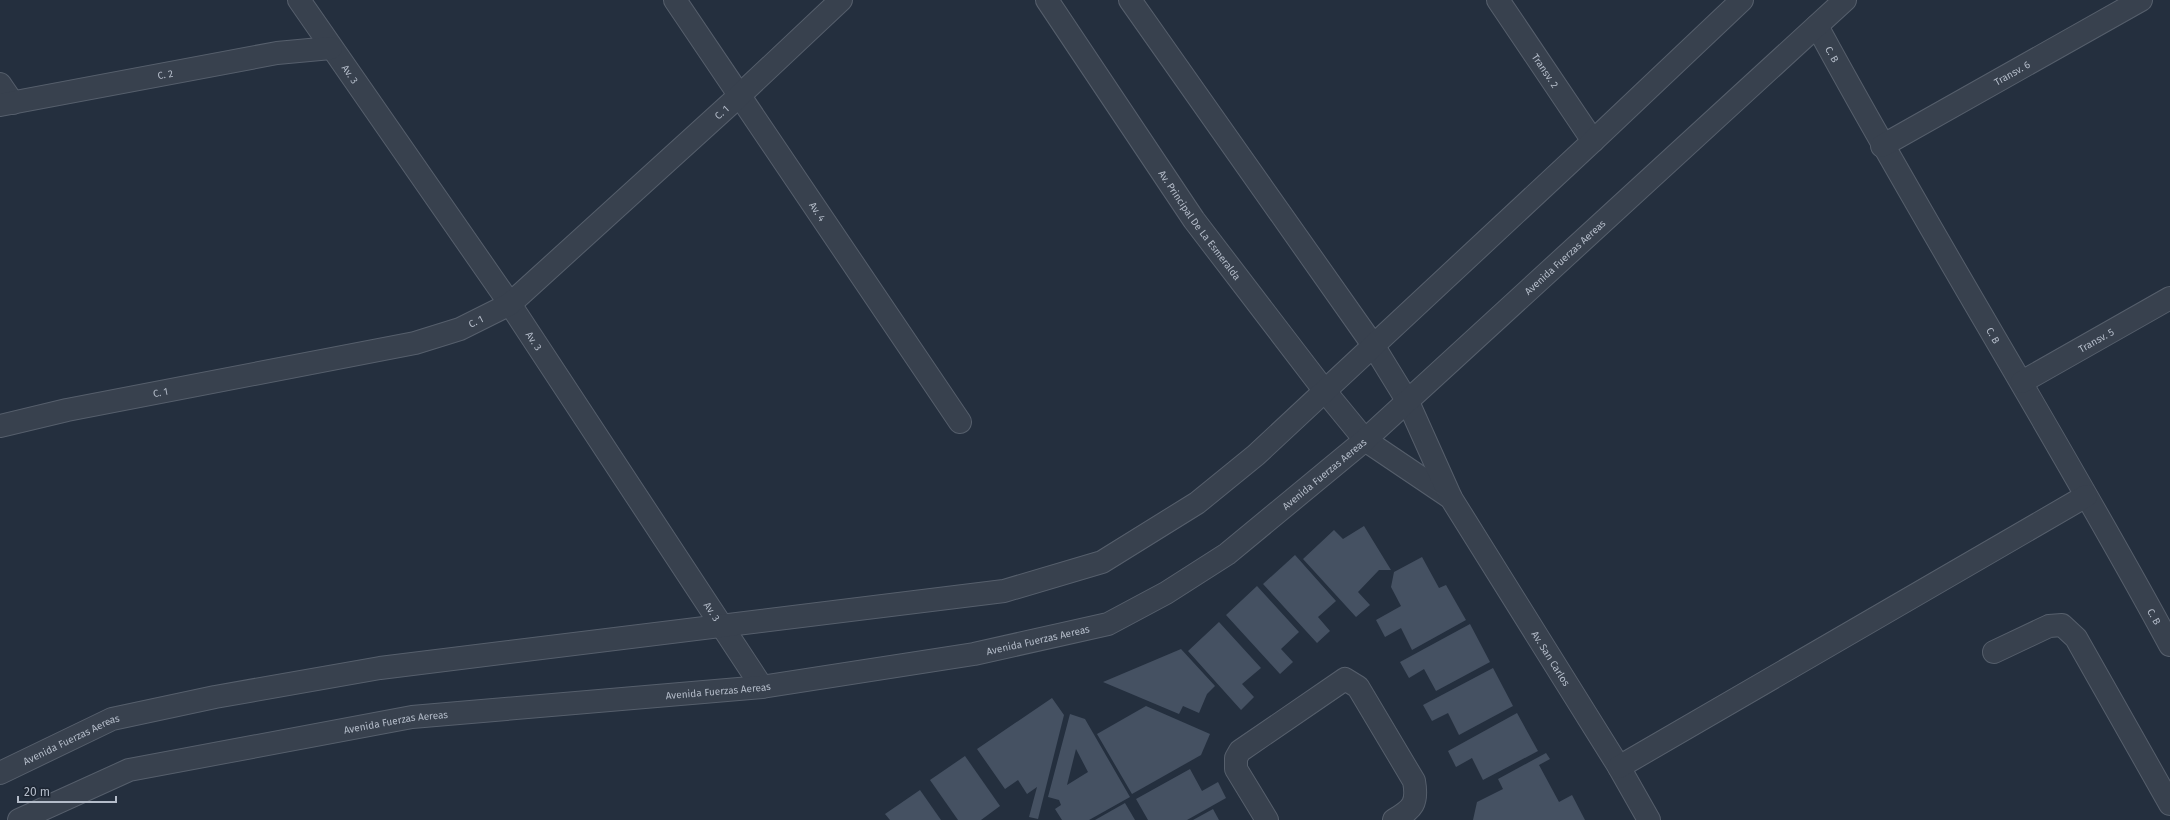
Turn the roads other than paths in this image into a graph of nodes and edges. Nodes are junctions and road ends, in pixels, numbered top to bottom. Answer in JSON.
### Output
{"nodes":[{"id":1,"x":299,"y":0,"type":"edge"},
{"id":2,"x":675,"y":0,"type":"edge"},
{"id":3,"x":841,"y":0,"type":"edge"},
{"id":4,"x":1047,"y":0,"type":"edge"},
{"id":5,"x":1130,"y":0,"type":"edge"},
{"id":6,"x":1498,"y":0,"type":"edge"},
{"id":7,"x":1742,"y":0,"type":"edge"},
{"id":8,"x":1845,"y":0,"type":"edge"},
{"id":9,"x":2141,"y":0,"type":"edge"},
{"id":10,"x":1817,"y":26,"type":"junction"},
{"id":11,"x":331,"y":48,"type":"junction"},
{"id":12,"x":0,"y":84,"type":"edge"},
{"id":13,"x":739,"y":96,"type":"junction"},
{"id":14,"x":7,"y":104,"type":"edge"},
{"id":15,"x":1594,"y":141,"type":"junction"},
{"id":16,"x":1882,"y":146,"type":"junction"},
{"id":17,"x":2170,"y":298,"type":"edge"},
{"id":18,"x":510,"y":304,"type":"junction"},
{"id":19,"x":1373,"y":345,"type":"junction"},
{"id":20,"x":2022,"y":382,"type":"junction"},
{"id":21,"x":1324,"y":390,"type":"junction"},
{"id":22,"x":1408,"y":402,"type":"junction"},
{"id":23,"x":960,"y":422,"type":"dead end"},
{"id":24,"x":0,"y":426,"type":"edge"},
{"id":25,"x":1365,"y":440,"type":"junction"},
{"id":26,"x":2086,"y":496,"type":"junction"},
{"id":27,"x":1451,"y":498,"type":"junction"},
{"id":28,"x":2162,"y":613,"type":"edge"},
{"id":29,"x":722,"y":626,"type":"junction"},
{"id":30,"x":2170,"y":645,"type":"edge"},
{"id":31,"x":1994,"y":652,"type":"dead end"},
{"id":32,"x":762,"y":687,"type":"junction"},
{"id":33,"x":1619,"y":767,"type":"junction"},
{"id":34,"x":0,"y":773,"type":"edge"},
{"id":35,"x":2170,"y":804,"type":"edge"},
{"id":36,"x":19,"y":820,"type":"edge"},
{"id":37,"x":1266,"y":820,"type":"edge"},
{"id":38,"x":1394,"y":820,"type":"edge"},
{"id":39,"x":1649,"y":820,"type":"edge"}],
"edges":[{"from":1,"to":11,"type":"street","name":"Av. 3"},
{"from":2,"to":13,"type":"street","name":"Av. 4"},
{"from":3,"to":13,"type":"street","name":"C. 1"},
{"from":4,"to":21,"type":"street","name":"Av. Principal De La Esmeralda"},
{"from":5,"to":19,"type":"street"},
{"from":6,"to":15,"type":"street","name":"Transv. 2"},
{"from":7,"to":15,"type":"street","name":"Avenida Fuerzas Aereas"},
{"from":8,"to":10,"type":"street","name":"Avenida Fuerzas Aereas"},
{"from":9,"to":16,"type":"street","name":"Transv. 6"},
{"from":10,"to":16,"type":"street","name":"C. B"},
{"from":10,"to":22,"type":"street","name":"Avenida Fuerzas Aereas"},
{"from":11,"to":14,"type":"street","name":"C. 2"},
{"from":11,"to":18,"type":"street","name":"Av. 3"},
{"from":12,"to":14,"type":"street"},
{"from":13,"to":18,"type":"street","name":"C. 1"},
{"from":13,"to":23,"type":"street","name":"Av. 4"},
{"from":15,"to":19,"type":"street","name":"Avenida Fuerzas Aereas"},
{"from":16,"to":20,"type":"street","name":"C. B"},
{"from":17,"to":20,"type":"street","name":"Transv. 5"},
{"from":18,"to":24,"type":"street","name":"C. 1"},
{"from":18,"to":29,"type":"street","name":"Av. 3"},
{"from":19,"to":21,"type":"street","name":"Avenida Fuerzas Aereas"},
{"from":19,"to":22,"type":"street"},
{"from":20,"to":26,"type":"street","name":"C. B"},
{"from":21,"to":25,"type":"street","name":"Av. Principal De La Esmeralda"},
{"from":21,"to":29,"type":"street","name":"Avenida Fuerzas Aereas"},
{"from":22,"to":25,"type":"street","name":"Avenida Fuerzas Aereas"},
{"from":22,"to":27,"type":"street","name":"Av. San Carlos"},
{"from":25,"to":27,"type":"street","name":"Av. Principal De La Esmeralda"},
{"from":25,"to":32,"type":"street","name":"Avenida Fuerzas Aereas"},
{"from":26,"to":28,"type":"street","name":"C. B"},
{"from":26,"to":33,"type":"street"},
{"from":27,"to":33,"type":"street","name":"Av. San Carlos"},
{"from":28,"to":30,"type":"street","name":"C. B"},
{"from":29,"to":32,"type":"street","name":"Av. 3"},
{"from":29,"to":34,"type":"street","name":"Avenida Fuerzas Aereas"},
{"from":31,"to":35,"type":"street"},
{"from":32,"to":36,"type":"street","name":"Avenida Fuerzas Aereas"},
{"from":33,"to":39,"type":"street","name":"Av. San Carlos"},
{"from":37,"to":38,"type":"street"}]}
